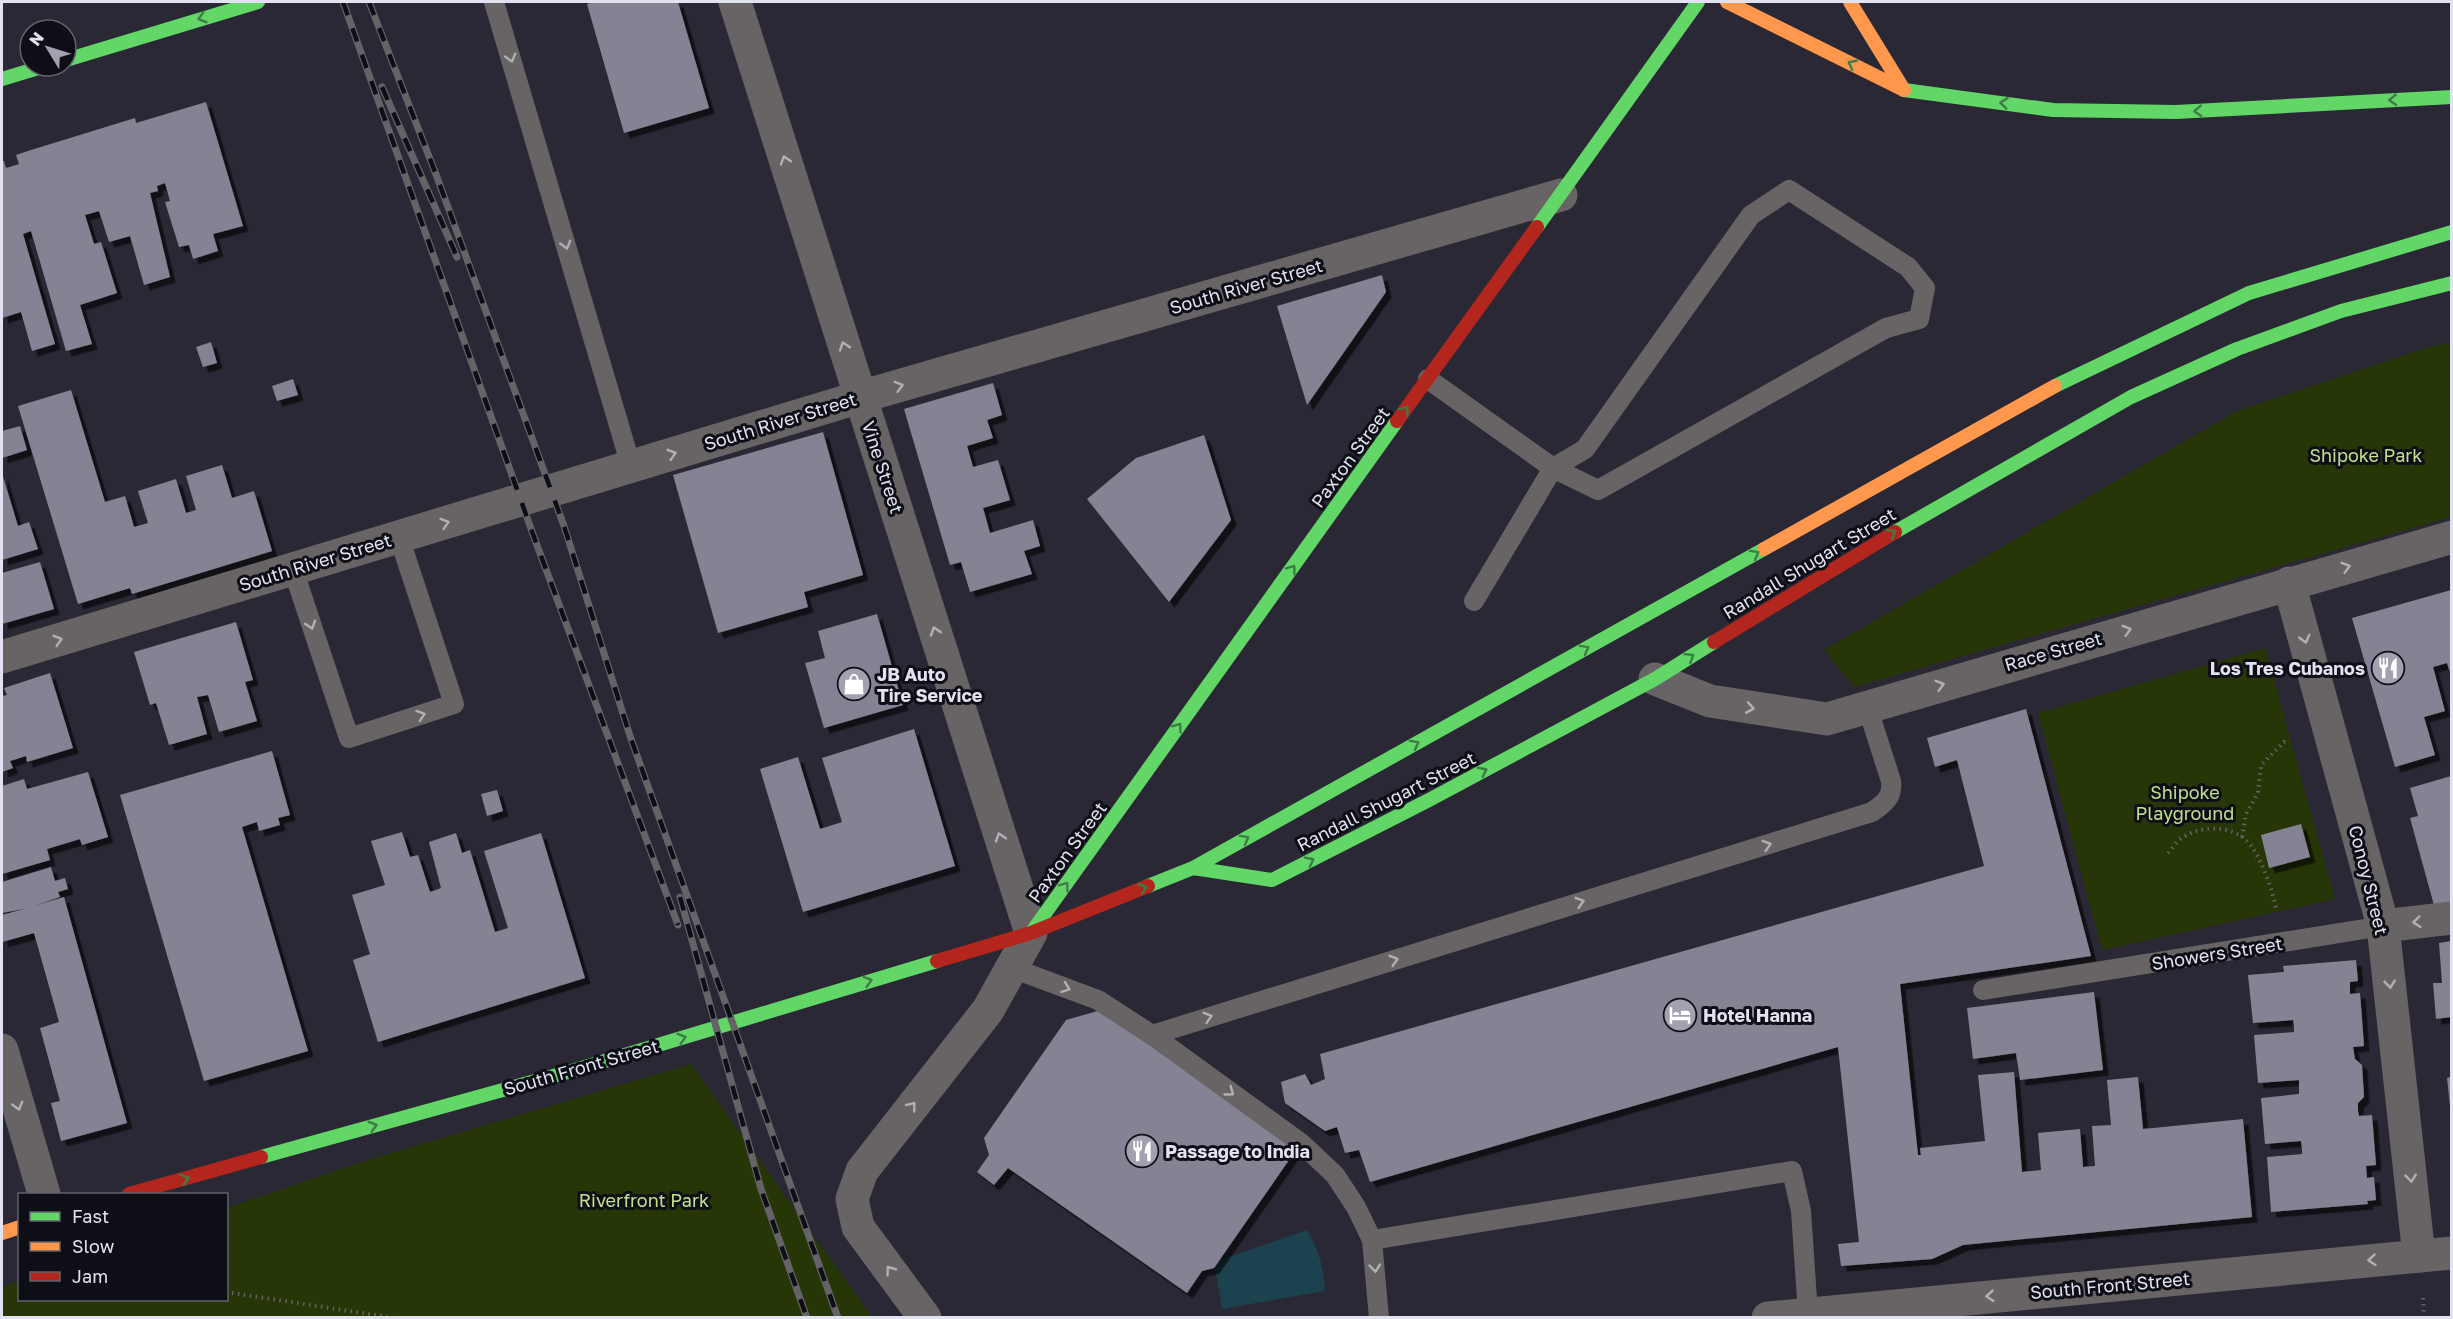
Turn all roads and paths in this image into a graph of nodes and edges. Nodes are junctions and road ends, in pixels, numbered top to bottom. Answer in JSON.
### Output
{"nodes":[{"id":1,"x":258,"y":2,"type":"edge"},
{"id":2,"x":494,"y":2,"type":"edge"},
{"id":3,"x":735,"y":2,"type":"edge"},
{"id":4,"x":1698,"y":2,"type":"edge"},
{"id":5,"x":1727,"y":2,"type":"edge"},
{"id":6,"x":1850,"y":2,"type":"edge"},
{"id":7,"x":225,"y":6,"type":"edge"},
{"id":8,"x":78,"y":56,"type":"edge"},
{"id":9,"x":18,"y":74,"type":"edge"},
{"id":10,"x":2,"y":79,"type":"edge"},
{"id":11,"x":1904,"y":90,"type":"junction"},
{"id":12,"x":2451,"y":97,"type":"edge"},
{"id":13,"x":1561,"y":195,"type":"junction"},
{"id":14,"x":2451,"y":232,"type":"edge"},
{"id":15,"x":2451,"y":283,"type":"edge"},
{"id":16,"x":1428,"y":379,"type":"junction"},
{"id":17,"x":860,"y":397,"type":"junction"},
{"id":18,"x":632,"y":466,"type":"junction"},
{"id":19,"x":1553,"y":468,"type":"junction"},
{"id":20,"x":399,"y":537,"type":"junction"},
{"id":21,"x":2451,"y":537,"type":"edge"},
{"id":22,"x":293,"y":569,"type":"junction"},
{"id":23,"x":2289,"y":583,"type":"junction"},
{"id":24,"x":1474,"y":601,"type":"dead end"},
{"id":25,"x":2,"y":657,"type":"edge"},
{"id":26,"x":1655,"y":679,"type":"junction"},
{"id":27,"x":1867,"y":706,"type":"junction"},
{"id":28,"x":2293,"y":740,"type":"dead end"},
{"id":29,"x":2242,"y":837,"type":"junction"},
{"id":30,"x":2169,"y":853,"type":"dead end"},
{"id":31,"x":1193,"y":868,"type":"junction"},
{"id":32,"x":2278,"y":918,"type":"dead end"},
{"id":33,"x":2451,"y":918,"type":"edge"},
{"id":34,"x":2383,"y":926,"type":"junction"},
{"id":35,"x":1030,"y":933,"type":"junction"},
{"id":36,"x":1012,"y":968,"type":"junction"},
{"id":37,"x":1983,"y":990,"type":"dead end"},
{"id":38,"x":1152,"y":1035,"type":"junction"},
{"id":39,"x":2,"y":1050,"type":"edge"},
{"id":40,"x":44,"y":1193,"type":"edge"},
{"id":41,"x":133,"y":1193,"type":"edge"},
{"id":42,"x":18,"y":1228,"type":"edge"},
{"id":43,"x":2,"y":1233,"type":"edge"},
{"id":44,"x":1372,"y":1240,"type":"junction"},
{"id":45,"x":2451,"y":1252,"type":"edge"},
{"id":46,"x":2419,"y":1256,"type":"junction"},
{"id":47,"x":228,"y":1292,"type":"edge"},
{"id":48,"x":1808,"y":1314,"type":"junction"},
{"id":49,"x":395,"y":1317,"type":"edge"},
{"id":50,"x":925,"y":1317,"type":"edge"},
{"id":51,"x":1379,"y":1317,"type":"edge"},
{"id":52,"x":1768,"y":1317,"type":"edge"}],
"edges":[{"from":1,"to":7,"type":"main road"},
{"from":2,"to":18,"type":"lane","one_way":true},
{"from":17,"to":3,"type":"street","name":"Vine Street","one_way":true},
{"from":4,"to":13,"type":"main road","name":"Paxton Street"},
{"from":11,"to":5,"type":"main road","one_way":true},
{"from":6,"to":11,"type":"main road"},
{"from":7,"to":8,"type":"main road","one_way":true},
{"from":9,"to":10,"type":"main road"},
{"from":12,"to":11,"type":"main road","one_way":true},
{"from":13,"to":16,"type":"main road","name":"Paxton Street"},
{"from":17,"to":13,"type":"street","name":"South River Street","one_way":true},
{"from":31,"to":14,"type":"main road","name":"South Front Street","one_way":true},
{"from":26,"to":15,"type":"main road","name":"Randall Shugart Street","one_way":true},
{"from":16,"to":19,"type":"lane"},
{"from":35,"to":16,"type":"main road","name":"Paxton Street","one_way":true},
{"from":18,"to":17,"type":"street","name":"South River Street","one_way":true},
{"from":35,"to":17,"type":"street","name":"Vine Street","one_way":true},
{"from":20,"to":18,"type":"street","name":"South River Street","one_way":true},
{"from":19,"to":19,"type":"lane"},
{"from":19,"to":24,"type":"lane"},
{"from":20,"to":22,"type":"street","name":"South River Street"},
{"from":22,"to":20,"type":"lane","one_way":true},
{"from":23,"to":21,"type":"street","name":"Race Street","one_way":true},
{"from":25,"to":22,"type":"street","name":"South River Street","one_way":true},
{"from":27,"to":23,"type":"street","name":"Race Street","one_way":true},
{"from":23,"to":34,"type":"street","name":"Conoy Street","one_way":true},
{"from":26,"to":27,"type":"street","name":"Race Street","one_way":true},
{"from":31,"to":26,"type":"main road","name":"Randall Shugart Street","one_way":true},
{"from":38,"to":27,"type":"lane","one_way":true},
{"from":28,"to":29,"type":"path"},
{"from":29,"to":30,"type":"path"},
{"from":29,"to":32,"type":"path"},
{"from":35,"to":31,"type":"main road","name":"South Front Street","one_way":true},
{"from":33,"to":34,"type":"street","name":"Showers Street","one_way":true},
{"from":34,"to":37,"type":"lane","name":"Showers Street"},
{"from":34,"to":46,"type":"street","name":"Conoy Street","one_way":true},
{"from":35,"to":36,"type":"street"},
{"from":41,"to":35,"type":"main road","name":"South Front Street","one_way":true},
{"from":36,"to":38,"type":"lane","one_way":true},
{"from":50,"to":36,"type":"street","one_way":true},
{"from":38,"to":44,"type":"lane","one_way":true},
{"from":39,"to":40,"type":"street","one_way":true},
{"from":42,"to":43,"type":"main road"},
{"from":44,"to":48,"type":"lane"},
{"from":44,"to":51,"type":"lane","one_way":true},
{"from":45,"to":46,"type":"street","name":"South Front Street"},
{"from":46,"to":48,"type":"street","name":"South Front Street","one_way":true},
{"from":47,"to":49,"type":"path"},
{"from":48,"to":52,"type":"street","name":"South Front Street"}]}
